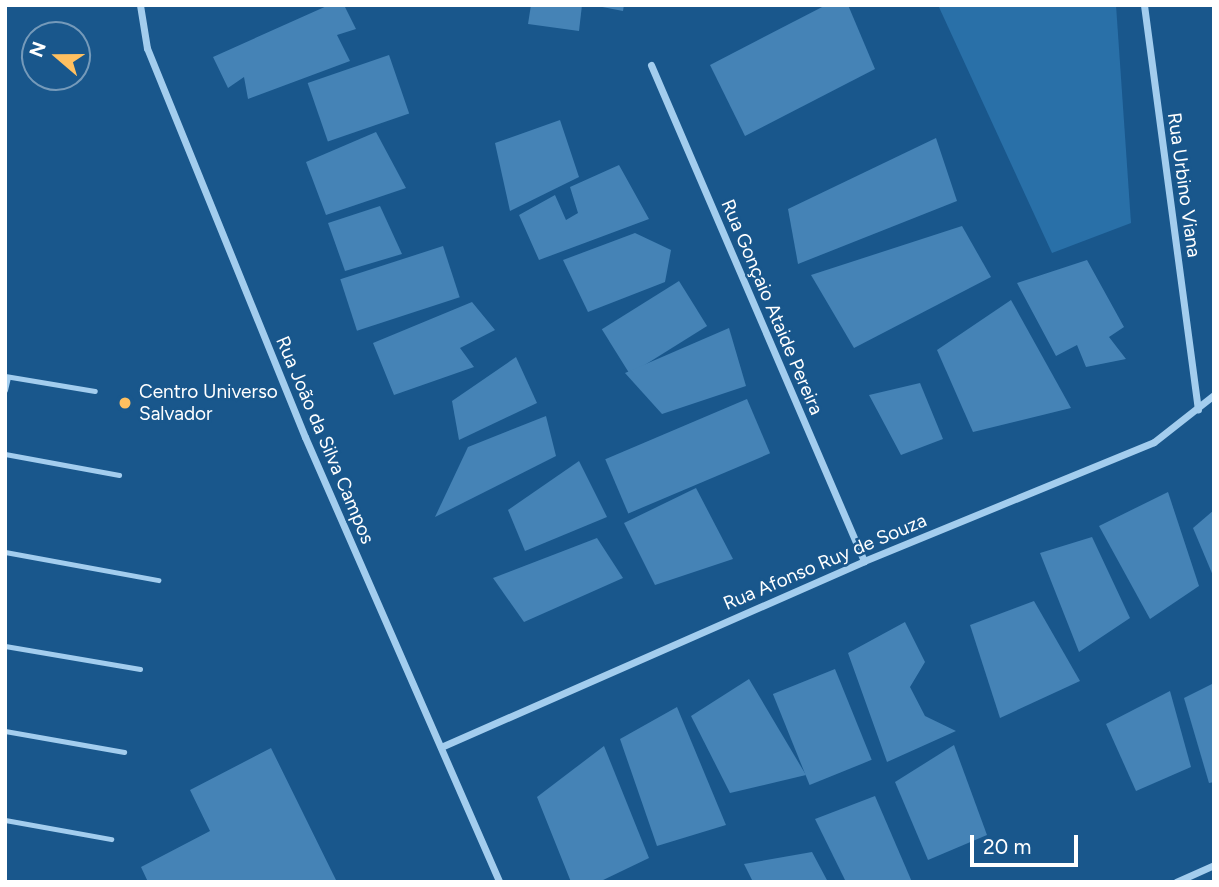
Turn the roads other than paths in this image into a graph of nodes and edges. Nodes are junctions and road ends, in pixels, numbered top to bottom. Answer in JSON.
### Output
{"nodes":[{"id":1,"x":139,"y":5,"type":"edge"},
{"id":2,"x":1144,"y":5,"type":"edge"},
{"id":3,"x":651,"y":65,"type":"dead end"},
{"id":4,"x":6,"y":376,"type":"edge"},
{"id":5,"x":5,"y":390,"type":"edge"},
{"id":6,"x":95,"y":391,"type":"dead end"},
{"id":7,"x":1214,"y":395,"type":"edge"},
{"id":8,"x":1198,"y":410,"type":"junction"},
{"id":9,"x":5,"y":454,"type":"edge"},
{"id":10,"x":119,"y":475,"type":"dead end"},
{"id":11,"x":5,"y":552,"type":"edge"},
{"id":12,"x":864,"y":561,"type":"junction"},
{"id":13,"x":158,"y":580,"type":"dead end"},
{"id":14,"x":5,"y":646,"type":"edge"},
{"id":15,"x":141,"y":669,"type":"dead end"},
{"id":16,"x":5,"y":731,"type":"edge"},
{"id":17,"x":440,"y":747,"type":"junction"},
{"id":18,"x":124,"y":752,"type":"dead end"},
{"id":19,"x":5,"y":820,"type":"edge"},
{"id":20,"x":111,"y":839,"type":"dead end"},
{"id":21,"x":1214,"y":866,"type":"edge"},
{"id":22,"x":499,"y":882,"type":"edge"},
{"id":23,"x":1176,"y":882,"type":"edge"}],
"edges":[{"from":1,"to":17,"type":"street","name":"Rua João da Silva Campos"},
{"from":2,"to":8,"type":"street","name":"Rua Urbino Viana"},
{"from":3,"to":12,"type":"street","name":"Rua Gonçaio Ataide Pereira"},
{"from":4,"to":5,"type":"lane"},
{"from":4,"to":6,"type":"lane"},
{"from":7,"to":8,"type":"street","name":"Rua Afonso Ruy de Souza"},
{"from":8,"to":12,"type":"street","name":"Rua Afonso Ruy de Souza"},
{"from":9,"to":10,"type":"lane"},
{"from":11,"to":13,"type":"lane"},
{"from":12,"to":17,"type":"street","name":"Rua Afonso Ruy de Souza"},
{"from":14,"to":15,"type":"lane"},
{"from":16,"to":18,"type":"lane"},
{"from":17,"to":22,"type":"street","name":"Rua João da Silva Campos"},
{"from":19,"to":20,"type":"lane"},
{"from":21,"to":23,"type":"street"}]}
